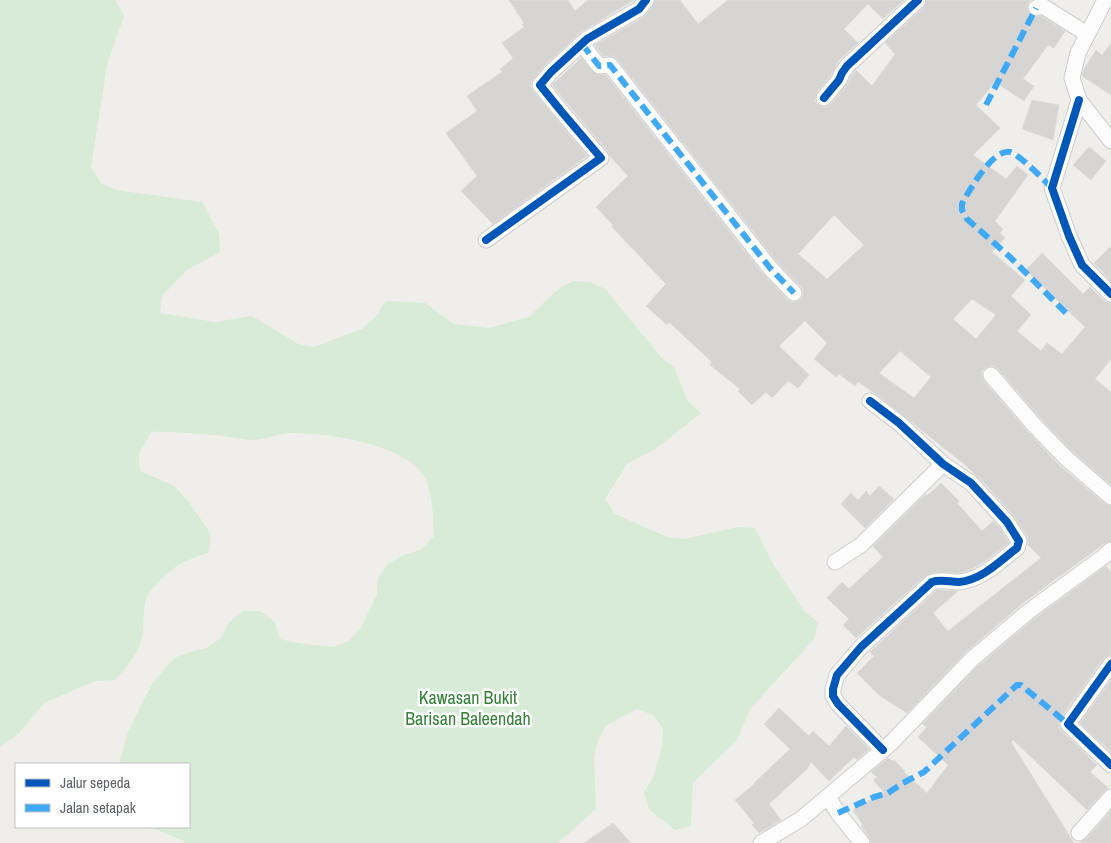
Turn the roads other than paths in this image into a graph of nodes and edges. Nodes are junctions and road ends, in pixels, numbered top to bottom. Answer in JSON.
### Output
{"nodes":[{"id":1,"x":646,"y":0,"type":"edge"},
{"id":2,"x":918,"y":0,"type":"edge"},
{"id":3,"x":1105,"y":0,"type":"edge"},
{"id":4,"x":1036,"y":8,"type":"dead end"},
{"id":5,"x":1087,"y":34,"type":"junction"},
{"id":6,"x":582,"y":44,"type":"junction"},
{"id":7,"x":824,"y":98,"type":"dead end"},
{"id":8,"x":1079,"y":100,"type":"junction"},
{"id":9,"x":1111,"y":140,"type":"edge"},
{"id":10,"x":486,"y":240,"type":"dead end"},
{"id":11,"x":794,"y":293,"type":"dead end"},
{"id":12,"x":1111,"y":294,"type":"edge"},
{"id":13,"x":991,"y":375,"type":"dead end"},
{"id":14,"x":870,"y":401,"type":"dead end"},
{"id":15,"x":943,"y":464,"type":"junction"},
{"id":16,"x":1111,"y":496,"type":"edge"},
{"id":17,"x":1111,"y":550,"type":"edge"},
{"id":18,"x":835,"y":562,"type":"dead end"},
{"id":19,"x":1111,"y":664,"type":"edge"},
{"id":20,"x":883,"y":750,"type":"junction"},
{"id":21,"x":1111,"y":765,"type":"edge"},
{"id":22,"x":828,"y":797,"type":"junction"},
{"id":23,"x":1111,"y":797,"type":"edge"},
{"id":24,"x":1079,"y":834,"type":"dead end"},
{"id":25,"x":761,"y":843,"type":"edge"},
{"id":26,"x":862,"y":843,"type":"edge"}],
"edges":[{"from":1,"to":6,"type":"street"},
{"from":2,"to":7,"type":"street"},
{"from":3,"to":5,"type":"street"},
{"from":4,"to":5,"type":"street"},
{"from":5,"to":8,"type":"street"},
{"from":6,"to":10,"type":"street"},
{"from":6,"to":11,"type":"street"},
{"from":8,"to":9,"type":"street"},
{"from":8,"to":12,"type":"street"},
{"from":13,"to":16,"type":"street"},
{"from":14,"to":15,"type":"street"},
{"from":15,"to":18,"type":"street"},
{"from":15,"to":20,"type":"street"},
{"from":17,"to":20,"type":"street"},
{"from":19,"to":21,"type":"street"},
{"from":20,"to":22,"type":"street"},
{"from":22,"to":25,"type":"street"},
{"from":22,"to":26,"type":"street"},
{"from":23,"to":24,"type":"street"}]}
